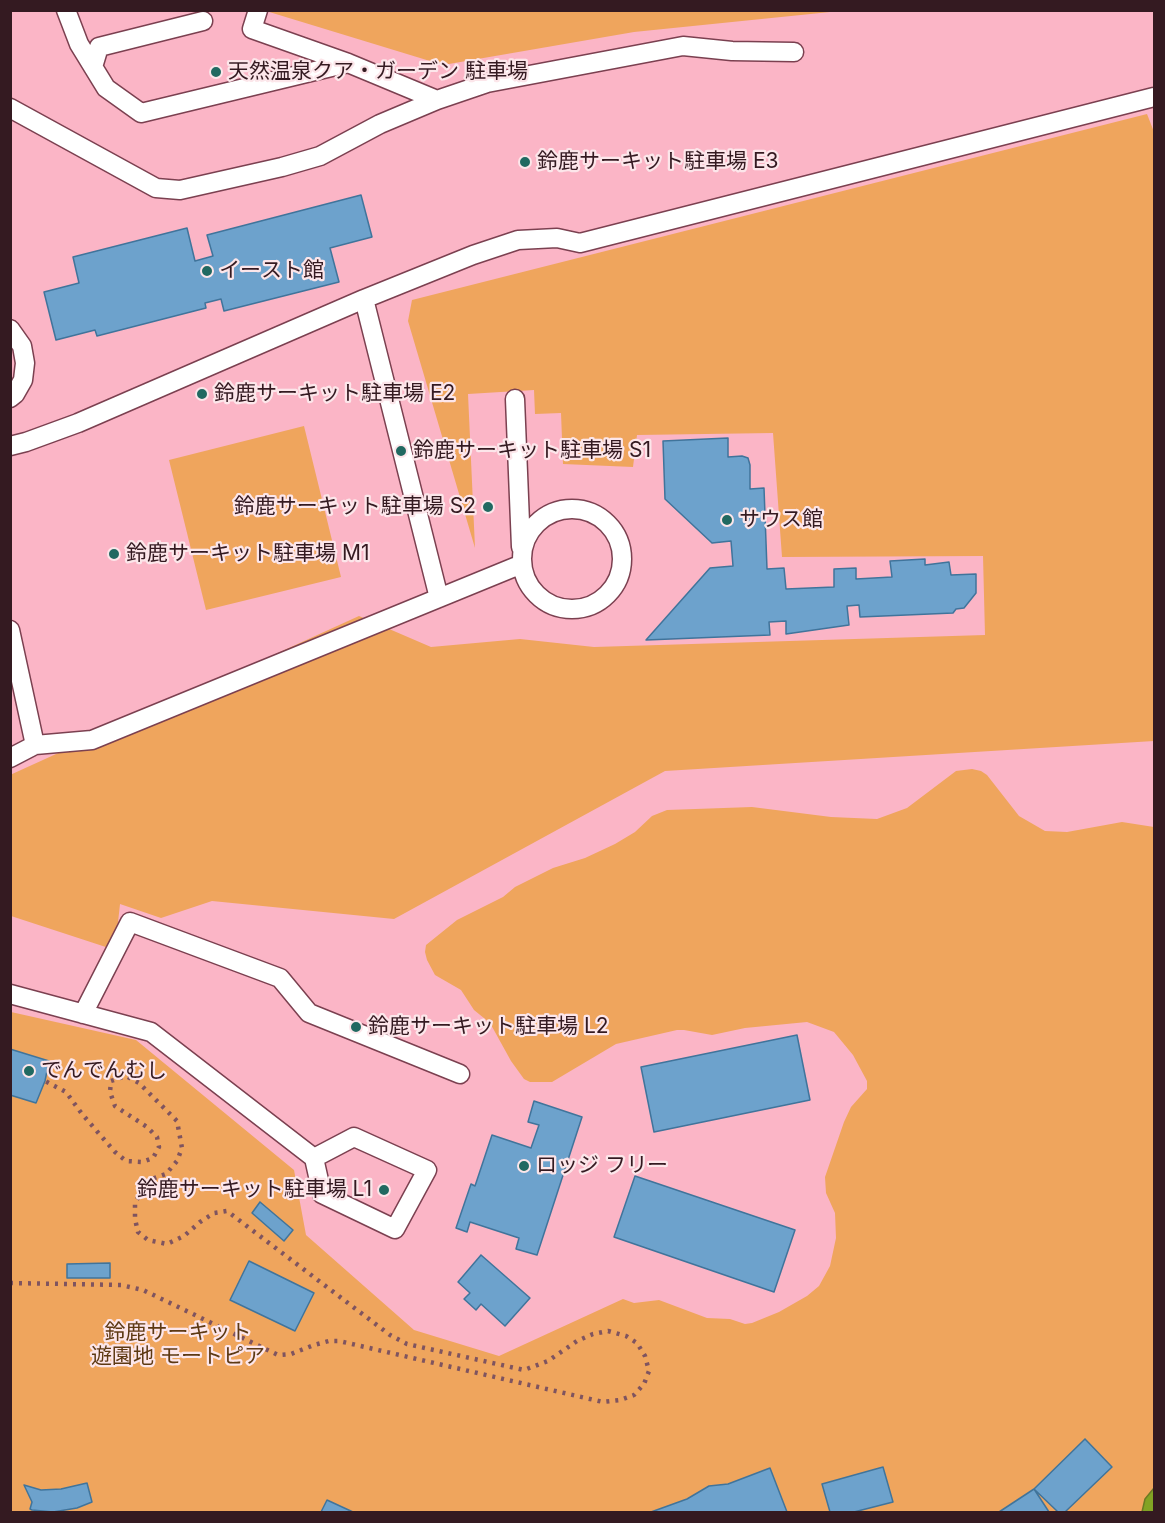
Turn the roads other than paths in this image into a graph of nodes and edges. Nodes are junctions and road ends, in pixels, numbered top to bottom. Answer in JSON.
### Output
{"nodes":[{"id":1,"x":66,"y":10,"type":"edge"},
{"id":2,"x":258,"y":10,"type":"edge"},
{"id":3,"x":203,"y":21,"type":"dead end"},
{"id":4,"x":794,"y":52,"type":"dead end"},
{"id":5,"x":348,"y":63,"type":"junction"},
{"id":6,"x":93,"y":67,"type":"junction"},
{"id":7,"x":1155,"y":97,"type":"edge"},
{"id":8,"x":437,"y":100,"type":"junction"},
{"id":9,"x":10,"y":108,"type":"edge"},
{"id":10,"x":364,"y":299,"type":"junction"},
{"id":11,"x":10,"y":329,"type":"edge"},
{"id":12,"x":10,"y":398,"type":"edge"},
{"id":13,"x":515,"y":399,"type":"dead end"},
{"id":14,"x":10,"y":446,"type":"edge"},
{"id":15,"x":521,"y":560,"type":"junction"},
{"id":16,"x":439,"y":598,"type":"junction"},
{"id":17,"x":10,"y":630,"type":"edge"},
{"id":18,"x":35,"y":745,"type":"junction"},
{"id":19,"x":10,"y":758,"type":"edge"},
{"id":20,"x":10,"y":994,"type":"edge"},
{"id":21,"x":83,"y":1014,"type":"junction"},
{"id":22,"x":460,"y":1074,"type":"dead end"},
{"id":23,"x":314,"y":1158,"type":"junction"}],
"edges":[{"from":1,"to":6,"type":"lane"},
{"from":2,"to":5,"type":"lane"},
{"from":3,"to":6,"type":"lane"},
{"from":4,"to":8,"type":"lane"},
{"from":5,"to":6,"type":"lane"},
{"from":5,"to":8,"type":"lane"},
{"from":7,"to":10,"type":"lane"},
{"from":8,"to":9,"type":"lane"},
{"from":10,"to":14,"type":"lane"},
{"from":10,"to":16,"type":"lane"},
{"from":11,"to":12,"type":"lane"},
{"from":13,"to":15,"type":"lane"},
{"from":15,"to":15,"type":"lane"},
{"from":15,"to":16,"type":"lane"},
{"from":16,"to":18,"type":"lane"},
{"from":17,"to":18,"type":"lane"},
{"from":18,"to":19,"type":"lane"},
{"from":20,"to":21,"type":"lane"},
{"from":21,"to":22,"type":"lane"},
{"from":21,"to":23,"type":"lane"},
{"from":23,"to":23,"type":"lane"}]}
